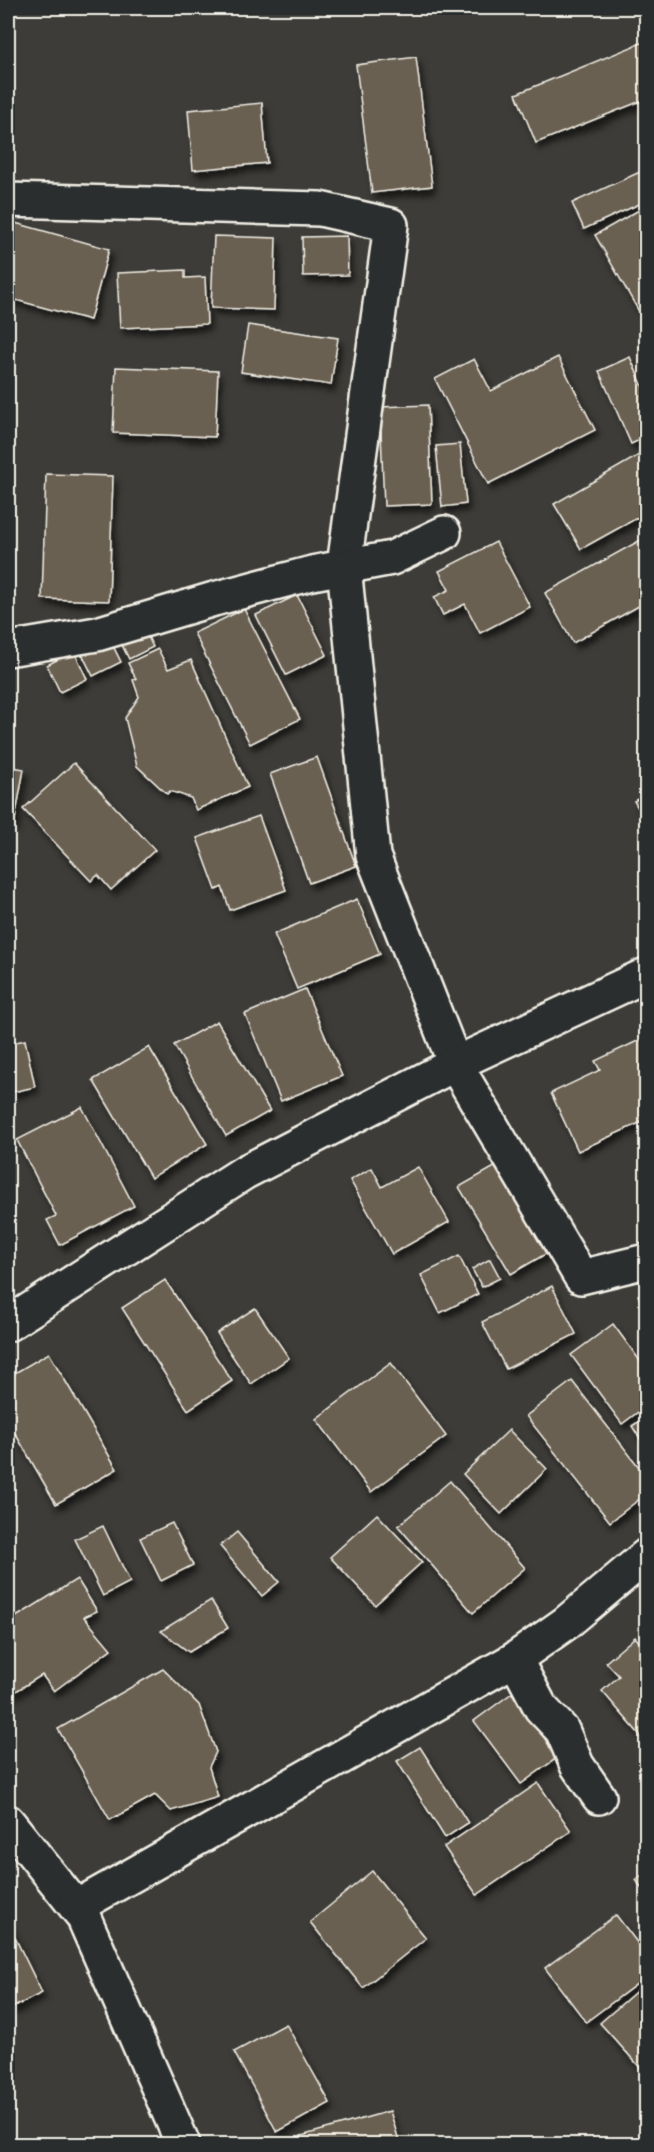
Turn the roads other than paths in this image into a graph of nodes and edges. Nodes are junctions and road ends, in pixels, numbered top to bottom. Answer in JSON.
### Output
{"nodes":[{"id":1,"x":8,"y":200,"type":"edge"},
{"id":2,"x":444,"y":533,"type":"dead end"},
{"id":3,"x":344,"y":566,"type":"junction"},
{"id":4,"x":8,"y":649,"type":"edge"},
{"id":5,"x":646,"y":975,"type":"edge"},
{"id":6,"x":455,"y":1064,"type":"junction"},
{"id":7,"x":646,"y":1261,"type":"edge"},
{"id":8,"x":8,"y":1324,"type":"edge"},
{"id":9,"x":644,"y":1561,"type":"edge"},
{"id":10,"x":515,"y":1659,"type":"junction"},
{"id":11,"x":598,"y":1797,"type":"dead end"},
{"id":12,"x":8,"y":1822,"type":"edge"},
{"id":13,"x":76,"y":1907,"type":"junction"},
{"id":14,"x":183,"y":2145,"type":"edge"}],
"edges":[{"from":1,"to":3,"type":"street"},
{"from":2,"to":3,"type":"street"},
{"from":3,"to":4,"type":"street"},
{"from":3,"to":6,"type":"street"},
{"from":5,"to":6,"type":"street"},
{"from":6,"to":7,"type":"street"},
{"from":6,"to":8,"type":"street"},
{"from":9,"to":10,"type":"street"},
{"from":10,"to":11,"type":"street"},
{"from":10,"to":13,"type":"street"},
{"from":12,"to":13,"type":"street"},
{"from":13,"to":14,"type":"street"}]}
